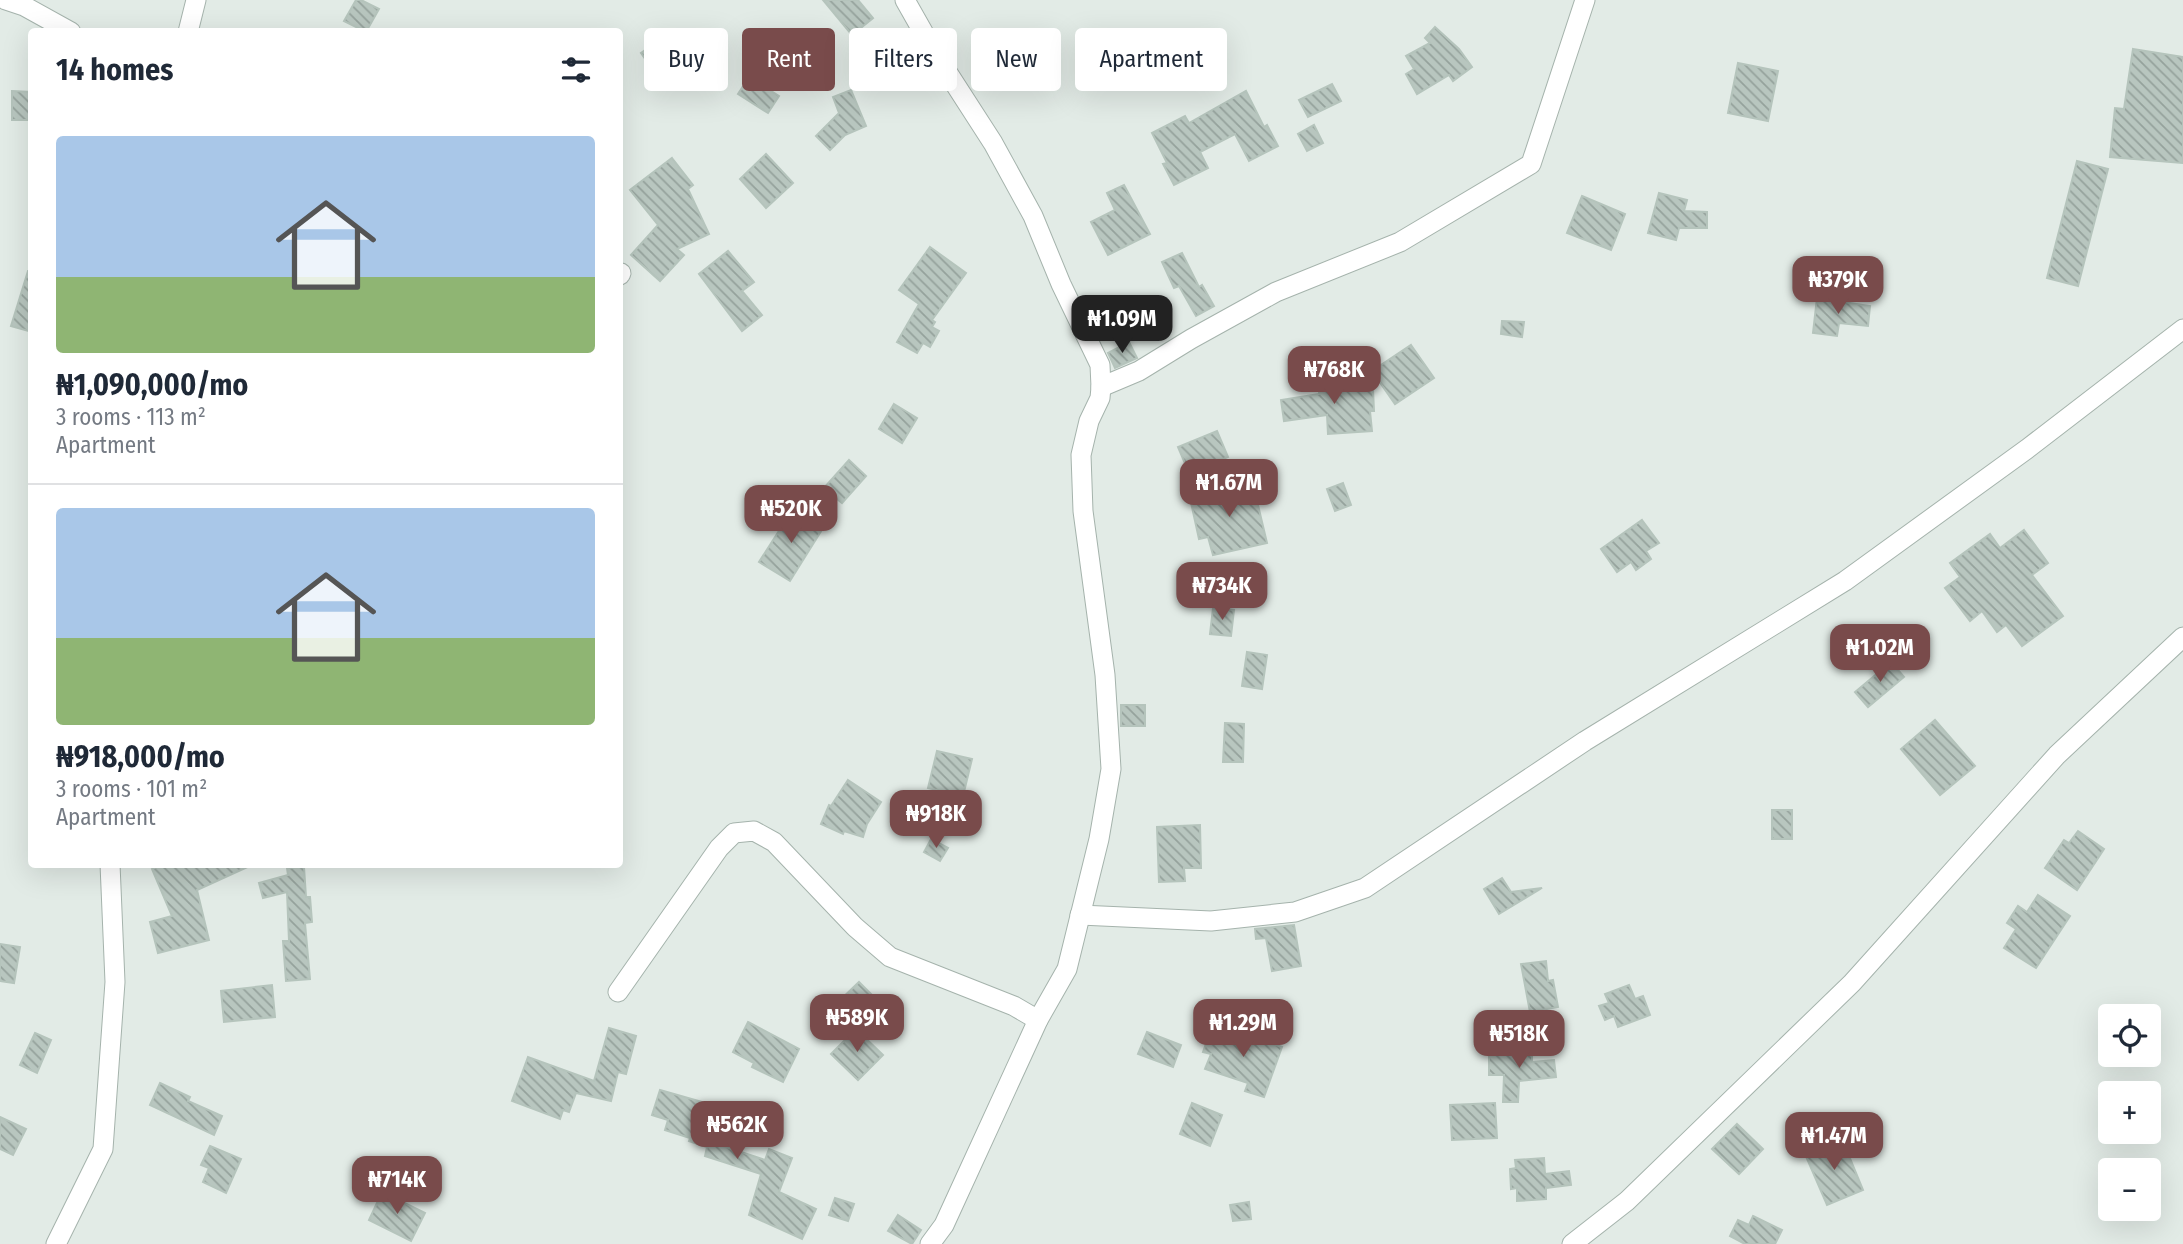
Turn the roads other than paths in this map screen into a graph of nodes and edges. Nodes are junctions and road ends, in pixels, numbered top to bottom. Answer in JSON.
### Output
{"nodes":[{"id":1,"x":6,"y":0,"type":"edge"},
{"id":2,"x":196,"y":0,"type":"edge"},
{"id":3,"x":905,"y":0,"type":"edge"},
{"id":4,"x":1585,"y":0,"type":"edge"},
{"id":5,"x":64,"y":28,"type":"edge"},
{"id":6,"x":189,"y":28,"type":"edge"},
{"id":7,"x":2183,"y":329,"type":"edge"},
{"id":8,"x":1101,"y":387,"type":"junction"},
{"id":9,"x":2183,"y":638,"type":"edge"},
{"id":10,"x":110,"y":868,"type":"edge"},
{"id":11,"x":1080,"y":915,"type":"junction"},
{"id":12,"x":618,"y":992,"type":"dead end"},
{"id":13,"x":1038,"y":1020,"type":"junction"},
{"id":14,"x":56,"y":1244,"type":"edge"},
{"id":15,"x":930,"y":1244,"type":"edge"},
{"id":16,"x":1572,"y":1244,"type":"edge"}],
"edges":[{"from":1,"to":5,"type":"street"},
{"from":2,"to":6,"type":"street"},
{"from":3,"to":8,"type":"street"},
{"from":4,"to":8,"type":"street"},
{"from":7,"to":11,"type":"street"},
{"from":8,"to":11,"type":"street"},
{"from":9,"to":16,"type":"street"},
{"from":10,"to":14,"type":"street"},
{"from":11,"to":13,"type":"street"},
{"from":12,"to":13,"type":"street"},
{"from":13,"to":15,"type":"street"}]}
